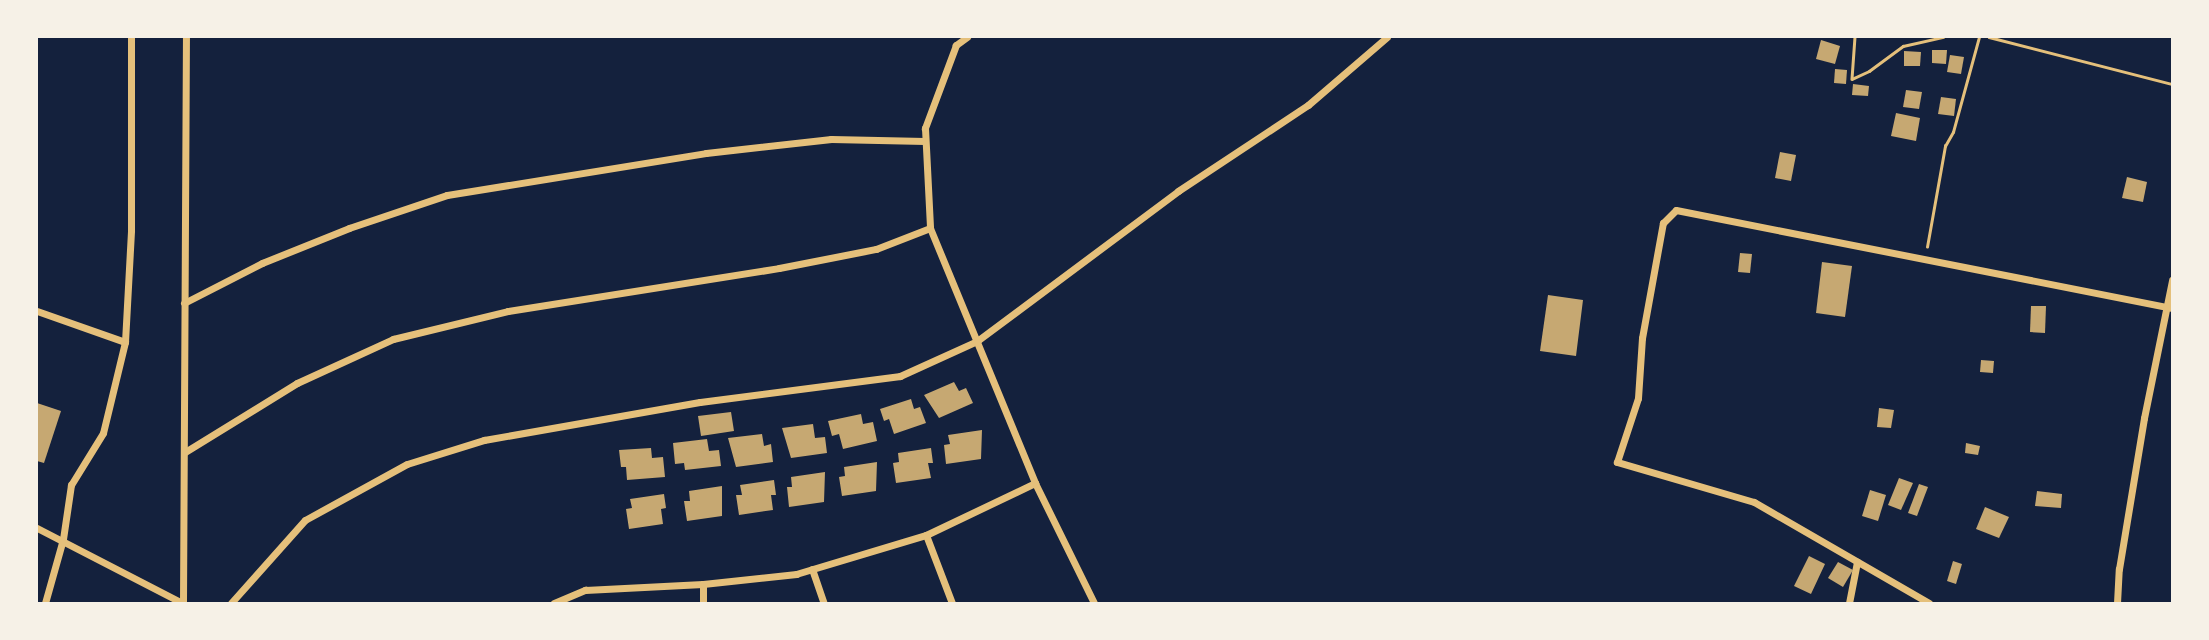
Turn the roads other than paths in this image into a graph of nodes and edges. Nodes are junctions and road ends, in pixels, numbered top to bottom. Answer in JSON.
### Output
{"nodes":[{"id":1,"x":131,"y":37,"type":"edge"},
{"id":2,"x":186,"y":37,"type":"edge"},
{"id":3,"x":967,"y":37,"type":"edge"},
{"id":4,"x":1387,"y":37,"type":"edge"},
{"id":5,"x":925,"y":141,"type":"junction"},
{"id":6,"x":930,"y":228,"type":"junction"},
{"id":7,"x":2172,"y":280,"type":"edge"},
{"id":8,"x":184,"y":303,"type":"junction"},
{"id":9,"x":2171,"y":308,"type":"edge"},
{"id":10,"x":37,"y":311,"type":"edge"},
{"id":11,"x":977,"y":341,"type":"junction"},
{"id":12,"x":125,"y":342,"type":"junction"},
{"id":13,"x":186,"y":452,"type":"junction"},
{"id":14,"x":1035,"y":483,"type":"junction"},
{"id":15,"x":37,"y":528,"type":"edge"},
{"id":16,"x":926,"y":535,"type":"junction"},
{"id":17,"x":63,"y":539,"type":"junction"},
{"id":18,"x":1857,"y":562,"type":"junction"},
{"id":19,"x":812,"y":569,"type":"junction"},
{"id":20,"x":703,"y":584,"type":"junction"},
{"id":21,"x":45,"y":603,"type":"edge"},
{"id":22,"x":182,"y":603,"type":"edge"},
{"id":23,"x":230,"y":603,"type":"edge"},
{"id":24,"x":554,"y":603,"type":"edge"},
{"id":25,"x":703,"y":603,"type":"edge"},
{"id":26,"x":824,"y":603,"type":"edge"},
{"id":27,"x":952,"y":603,"type":"edge"},
{"id":28,"x":1094,"y":603,"type":"edge"},
{"id":29,"x":1849,"y":603,"type":"edge"},
{"id":30,"x":1929,"y":603,"type":"edge"},
{"id":31,"x":2117,"y":603,"type":"edge"}],
"edges":[{"from":1,"to":12,"type":"street"},
{"from":2,"to":8,"type":"street"},
{"from":3,"to":5,"type":"street"},
{"from":4,"to":11,"type":"street"},
{"from":5,"to":6,"type":"street"},
{"from":5,"to":8,"type":"street"},
{"from":6,"to":11,"type":"street"},
{"from":6,"to":13,"type":"street"},
{"from":7,"to":9,"type":"street"},
{"from":8,"to":13,"type":"street"},
{"from":9,"to":18,"type":"street"},
{"from":9,"to":31,"type":"street"},
{"from":10,"to":12,"type":"street"},
{"from":11,"to":14,"type":"street"},
{"from":11,"to":23,"type":"street"},
{"from":12,"to":17,"type":"street"},
{"from":13,"to":22,"type":"street"},
{"from":14,"to":16,"type":"street"},
{"from":14,"to":28,"type":"street"},
{"from":15,"to":17,"type":"street"},
{"from":16,"to":19,"type":"street"},
{"from":16,"to":27,"type":"street"},
{"from":17,"to":21,"type":"street"},
{"from":17,"to":22,"type":"street"},
{"from":18,"to":29,"type":"street"},
{"from":18,"to":30,"type":"street"},
{"from":19,"to":20,"type":"street"},
{"from":19,"to":26,"type":"street"},
{"from":20,"to":24,"type":"street"},
{"from":20,"to":25,"type":"street"}]}
